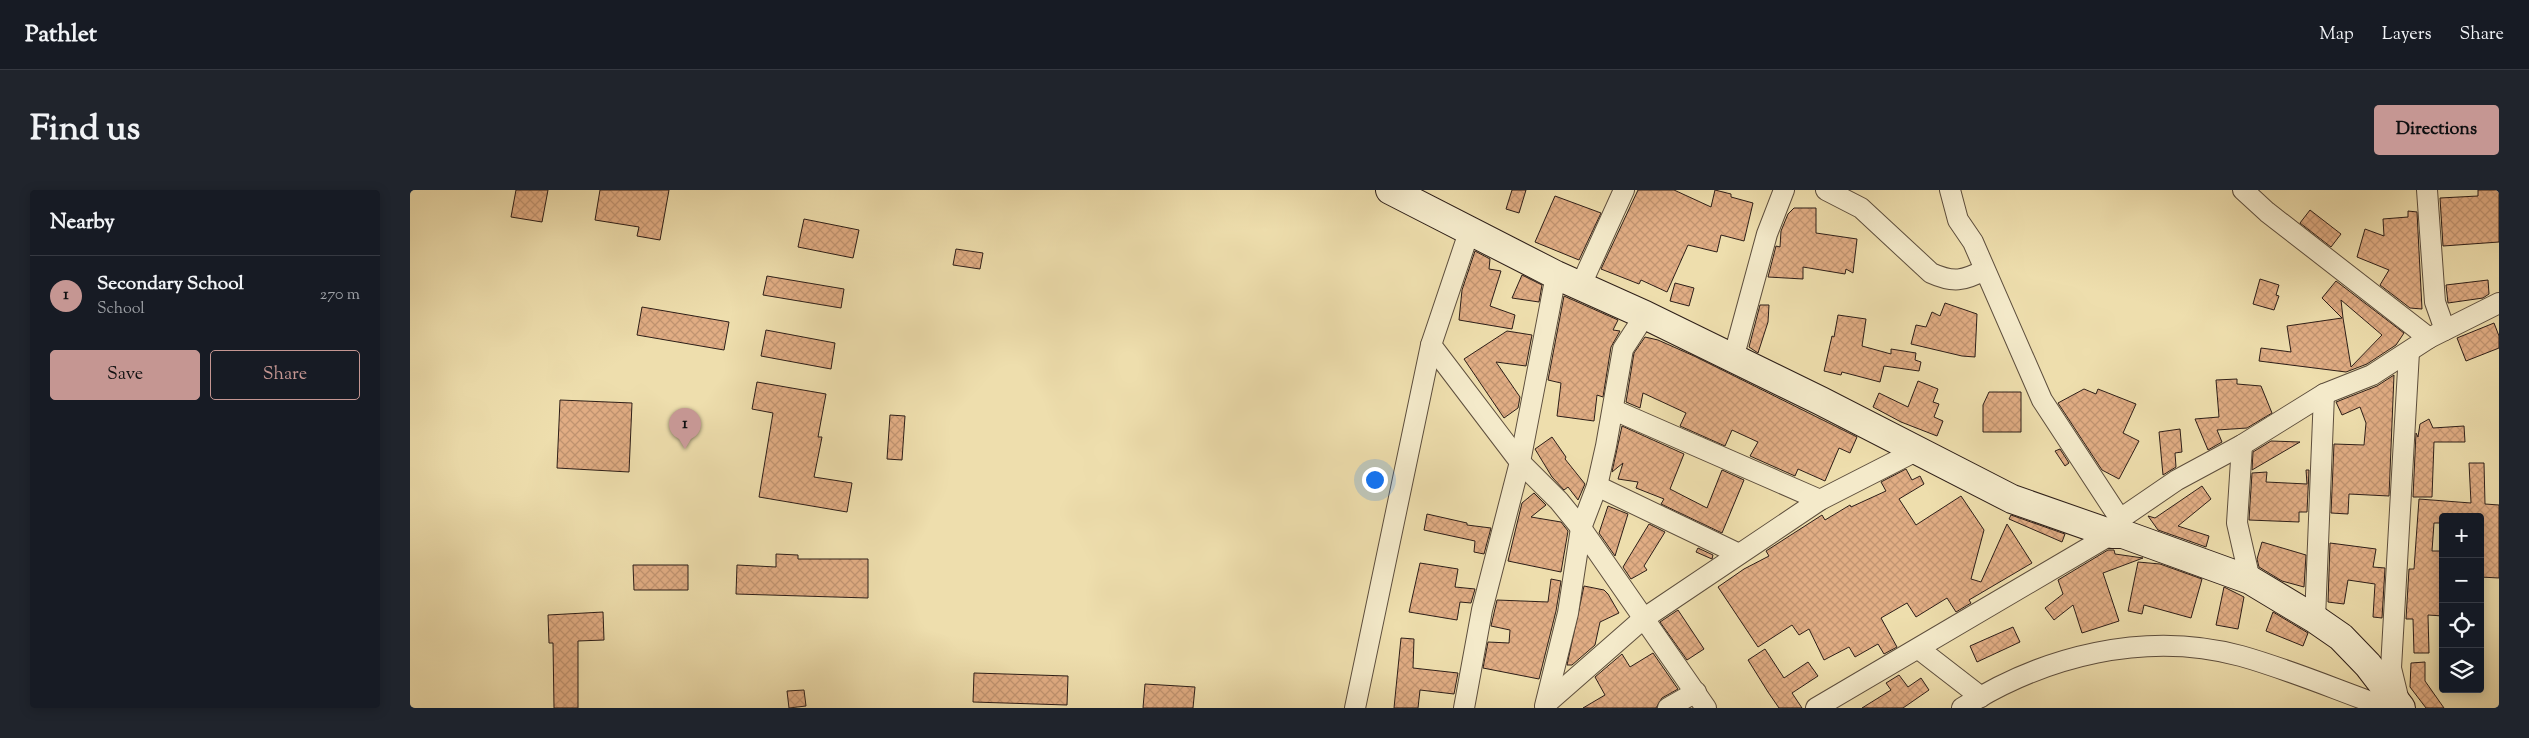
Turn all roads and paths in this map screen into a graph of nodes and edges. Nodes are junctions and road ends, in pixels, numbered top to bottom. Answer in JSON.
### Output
{"nodes":[{"id":1,"x":1390,"y":190,"type":"edge"},
{"id":2,"x":1624,"y":190,"type":"edge"},
{"id":3,"x":1784,"y":190,"type":"edge"},
{"id":4,"x":1826,"y":190,"type":"edge"},
{"id":5,"x":1950,"y":190,"type":"edge"},
{"id":6,"x":2243,"y":190,"type":"edge"},
{"id":7,"x":2427,"y":190,"type":"edge"},
{"id":8,"x":1469,"y":232,"type":"junction"},
{"id":9,"x":1984,"y":270,"type":"junction"},
{"id":10,"x":1556,"y":275,"type":"junction"},
{"id":11,"x":1580,"y":287,"type":"junction"},
{"id":12,"x":2499,"y":303,"type":"edge"},
{"id":13,"x":1645,"y":315,"type":"junction"},
{"id":14,"x":2437,"y":334,"type":"junction"},
{"id":15,"x":1431,"y":345,"type":"junction"},
{"id":16,"x":2409,"y":352,"type":"junction"},
{"id":17,"x":1732,"y":359,"type":"junction"},
{"id":18,"x":2324,"y":394,"type":"junction"},
{"id":19,"x":1614,"y":410,"type":"junction"},
{"id":20,"x":2242,"y":445,"type":"junction"},
{"id":21,"x":1916,"y":451,"type":"junction"},
{"id":22,"x":1520,"y":462,"type":"junction"},
{"id":23,"x":1597,"y":486,"type":"junction"},
{"id":24,"x":1820,"y":500,"type":"junction"},
{"id":25,"x":1580,"y":528,"type":"junction"},
{"id":26,"x":2118,"y":529,"type":"junction"},
{"id":27,"x":1739,"y":554,"type":"junction"},
{"id":28,"x":2250,"y":580,"type":"junction"},
{"id":29,"x":2316,"y":618,"type":"junction"},
{"id":30,"x":1643,"y":619,"type":"junction"},
{"id":31,"x":1919,"y":649,"type":"junction"},
{"id":32,"x":1981,"y":697,"type":"junction"},
{"id":33,"x":1701,"y":700,"type":"edge"},
{"id":34,"x":1545,"y":706,"type":"edge"},
{"id":35,"x":1355,"y":708,"type":"edge"},
{"id":36,"x":1464,"y":708,"type":"edge"},
{"id":37,"x":1668,"y":708,"type":"edge"},
{"id":38,"x":1816,"y":708,"type":"edge"},
{"id":39,"x":1962,"y":708,"type":"edge"},
{"id":40,"x":2388,"y":708,"type":"edge"},
{"id":41,"x":2400,"y":708,"type":"edge"}],
"edges":[{"from":1,"to":8,"type":"main road"},
{"from":2,"to":11,"type":"street"},
{"from":3,"to":17,"type":"street"},
{"from":4,"to":9,"type":"street"},
{"from":5,"to":9,"type":"street"},
{"from":6,"to":14,"type":"street"},
{"from":7,"to":14,"type":"street"},
{"from":8,"to":10,"type":"main road"},
{"from":8,"to":15,"type":"street"},
{"from":9,"to":26,"type":"street"},
{"from":10,"to":11,"type":"main road"},
{"from":10,"to":22,"type":"street"},
{"from":11,"to":13,"type":"main road"},
{"from":12,"to":14,"type":"street"},
{"from":13,"to":17,"type":"main road"},
{"from":13,"to":19,"type":"street"},
{"from":14,"to":16,"type":"street"},
{"from":15,"to":22,"type":"street"},
{"from":15,"to":35,"type":"street"},
{"from":16,"to":18,"type":"street"},
{"from":16,"to":41,"type":"street"},
{"from":17,"to":21,"type":"main road"},
{"from":18,"to":20,"type":"street"},
{"from":18,"to":29,"type":"street"},
{"from":19,"to":23,"type":"street"},
{"from":19,"to":24,"type":"street"},
{"from":20,"to":26,"type":"street"},
{"from":20,"to":28,"type":"street"},
{"from":21,"to":24,"type":"street"},
{"from":21,"to":26,"type":"main road"},
{"from":22,"to":25,"type":"street"},
{"from":22,"to":36,"type":"street"},
{"from":23,"to":25,"type":"street"},
{"from":23,"to":27,"type":"street"},
{"from":24,"to":27,"type":"street"},
{"from":25,"to":30,"type":"street"},
{"from":25,"to":34,"type":"street"},
{"from":26,"to":28,"type":"main road"},
{"from":26,"to":31,"type":"street"},
{"from":27,"to":30,"type":"street"},
{"from":28,"to":29,"type":"main road"},
{"from":29,"to":41,"type":"main road"},
{"from":30,"to":33,"type":"street"},
{"from":30,"to":34,"type":"street"},
{"from":31,"to":32,"type":"street"},
{"from":31,"to":38,"type":"street"},
{"from":32,"to":39,"type":"street"},
{"from":32,"to":40,"type":"street"},
{"from":33,"to":37,"type":"street"}]}
